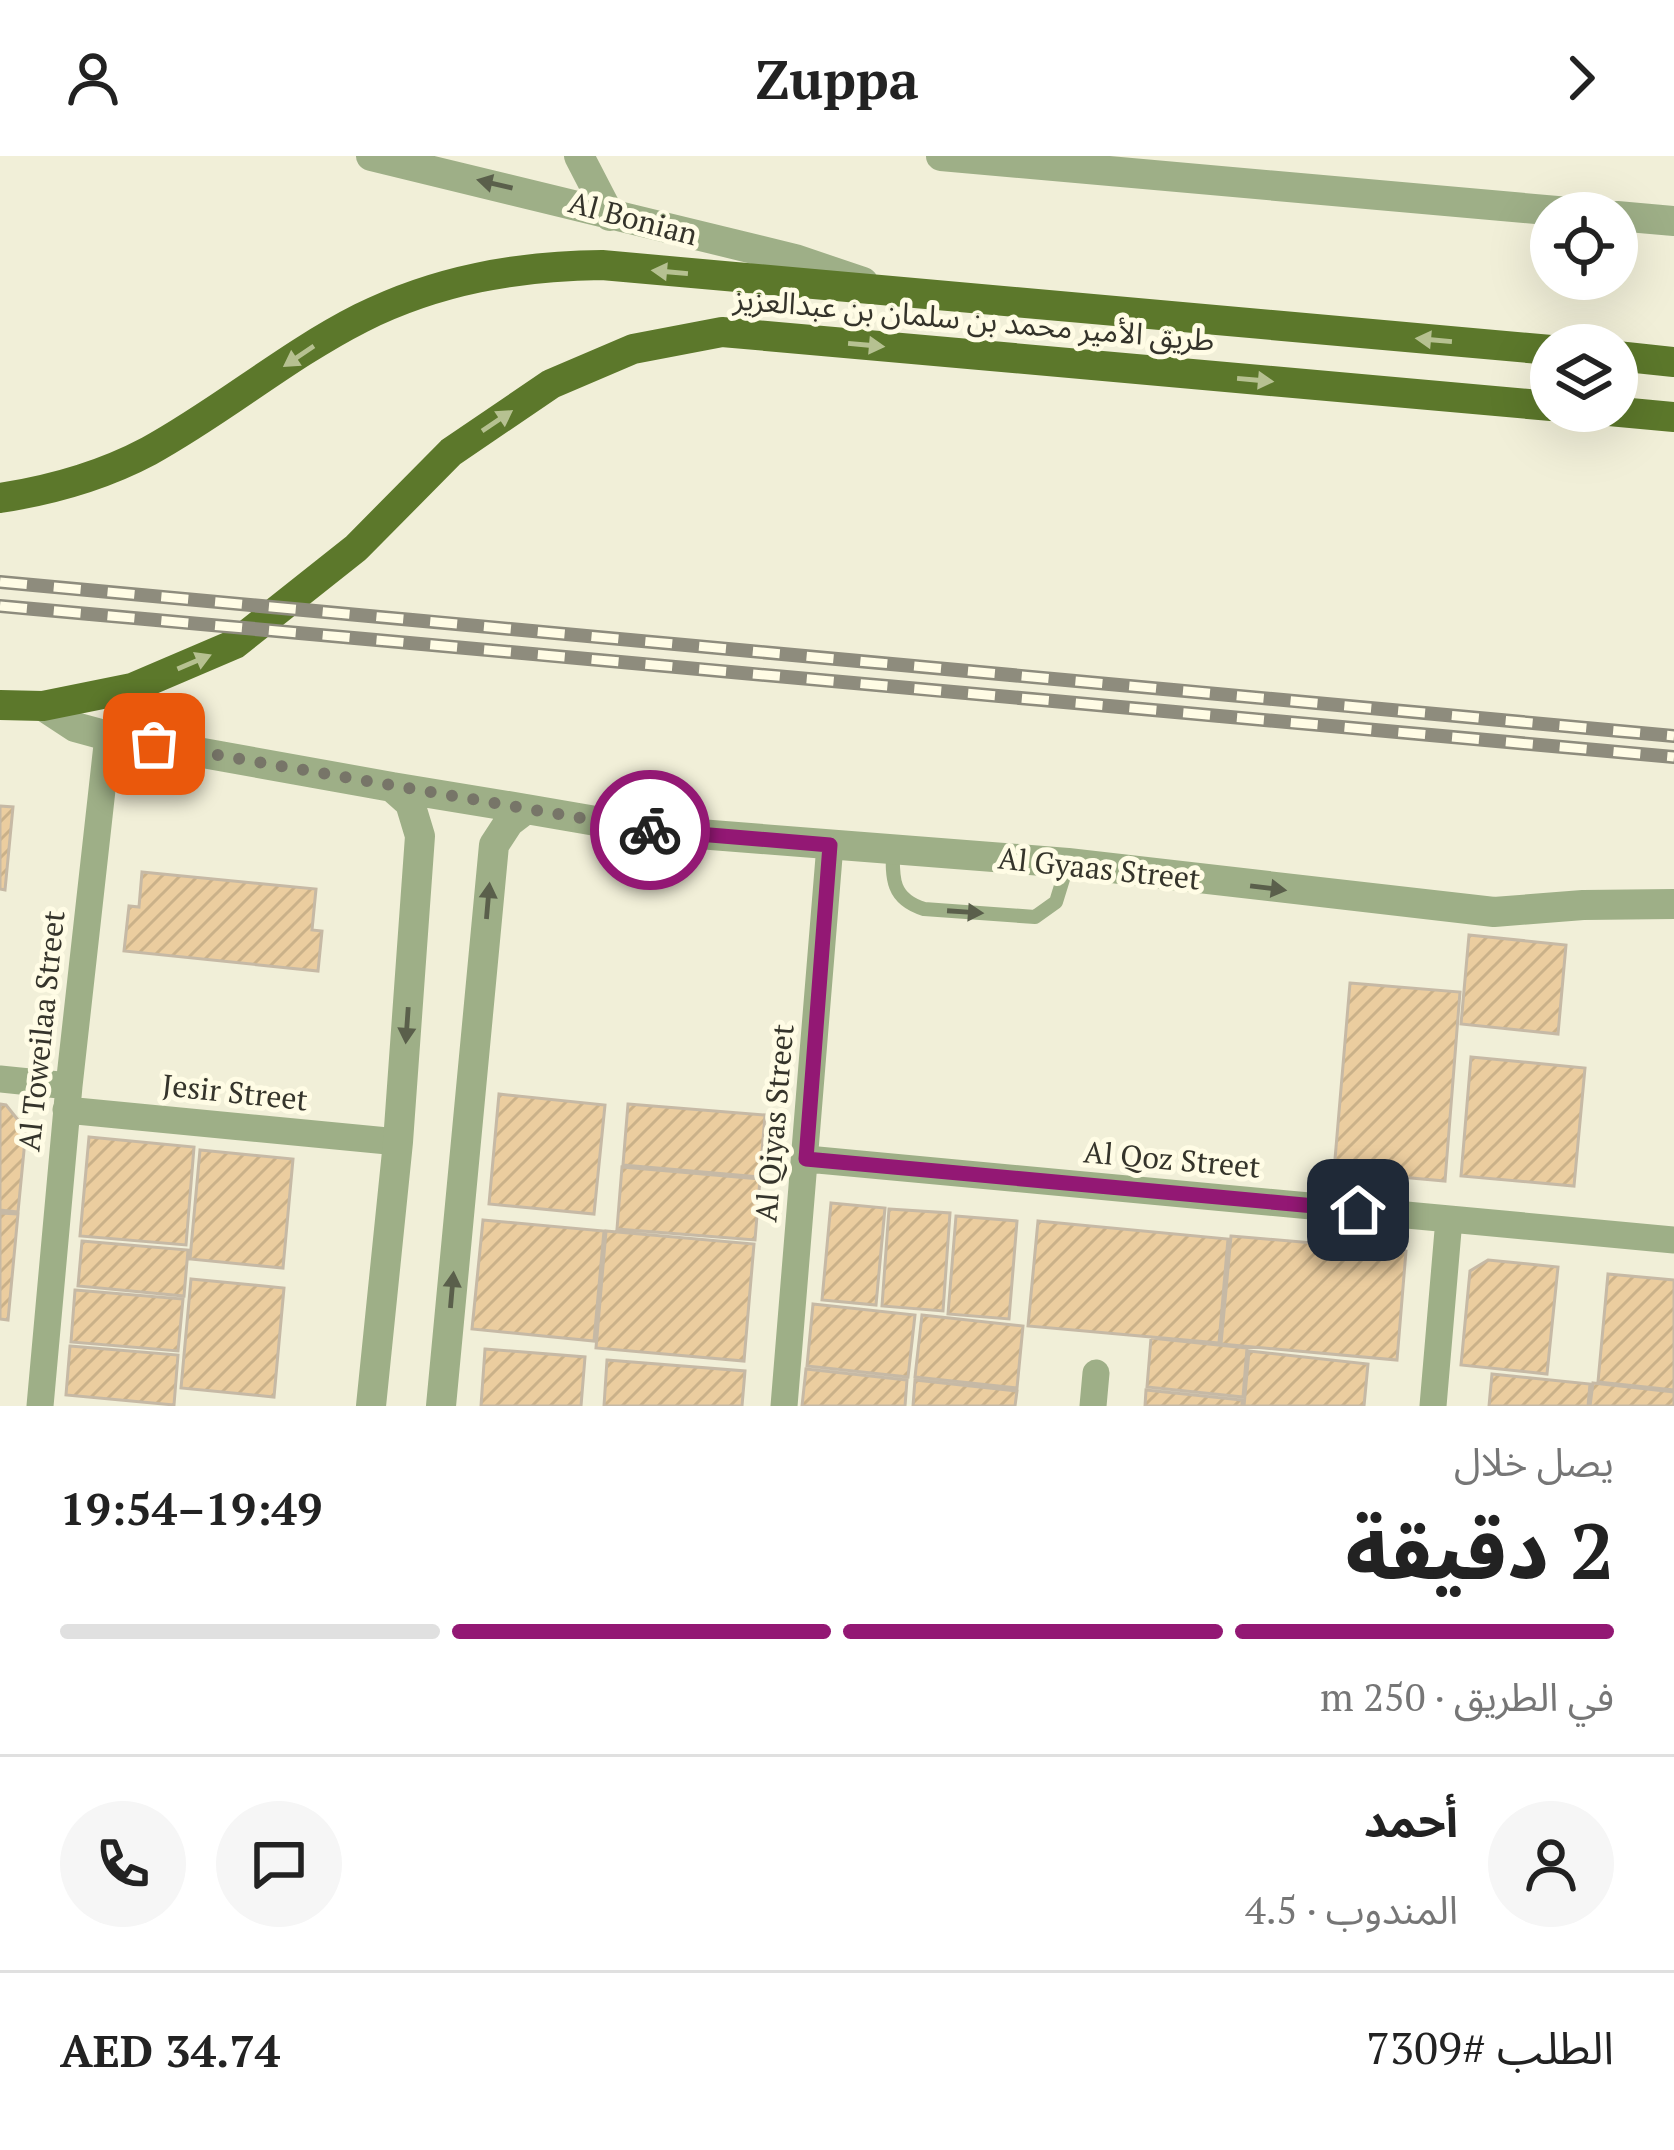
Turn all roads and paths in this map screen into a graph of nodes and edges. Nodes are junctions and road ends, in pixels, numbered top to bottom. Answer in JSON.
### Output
{"nodes":[{"id":1,"x":371,"y":156,"type":"edge"},
{"id":2,"x":579,"y":156,"type":"edge"},
{"id":3,"x":940,"y":156,"type":"edge"},
{"id":4,"x":1530,"y":209,"type":"edge"},
{"id":5,"x":610,"y":216,"type":"junction"},
{"id":6,"x":1638,"y":218,"type":"edge"},
{"id":7,"x":1674,"y":221,"type":"edge"},
{"id":8,"x":892,"y":291,"type":"junction"},
{"id":9,"x":1530,"y":348,"type":"edge"},
{"id":10,"x":1638,"y":358,"type":"edge"},
{"id":11,"x":1674,"y":362,"type":"edge"},
{"id":12,"x":1530,"y":404,"type":"edge"},
{"id":13,"x":1638,"y":414,"type":"edge"},
{"id":14,"x":1674,"y":417,"type":"edge"},
{"id":15,"x":0,"y":499,"type":"edge"},
{"id":16,"x":0,"y":705,"type":"edge"},
{"id":17,"x":43,"y":706,"type":"junction"},
{"id":18,"x":108,"y":736,"type":"junction"},
{"id":19,"x":392,"y":787,"type":"junction"},
{"id":20,"x":526,"y":809,"type":"junction"},
{"id":21,"x":830,"y":845,"type":"junction"},
{"id":22,"x":893,"y":850,"type":"junction"},
{"id":23,"x":1068,"y":863,"type":"junction"},
{"id":24,"x":1674,"y":904,"type":"edge"},
{"id":25,"x":0,"y":1079,"type":"edge"},
{"id":26,"x":68,"y":1098,"type":"junction"},
{"id":27,"x":398,"y":1142,"type":"junction"},
{"id":28,"x":806,"y":1159,"type":"junction"},
{"id":29,"x":1450,"y":1219,"type":"junction"},
{"id":30,"x":1674,"y":1240,"type":"edge"},
{"id":31,"x":1096,"y":1373,"type":"dead end"},
{"id":32,"x":40,"y":1406,"type":"edge"},
{"id":33,"x":371,"y":1406,"type":"edge"},
{"id":34,"x":441,"y":1406,"type":"edge"},
{"id":35,"x":784,"y":1406,"type":"edge"},
{"id":36,"x":1093,"y":1406,"type":"edge"},
{"id":37,"x":1433,"y":1406,"type":"edge"}],
"edges":[{"from":5,"to":1,"type":"street","name":"Al Bonian","one_way":true},
{"from":2,"to":5,"type":"street"},
{"from":3,"to":4,"type":"street"},
{"from":5,"to":8,"type":"street","name":"Al Bonian"},
{"from":6,"to":7,"type":"street"},
{"from":9,"to":8,"type":"main road","name":"طريق الأمير محمد بن سلمان بن عبدالعزيز","one_way":true},
{"from":8,"to":15,"type":"main road","name":"طريق الأمير محمد بن سلمان بن عبدالعزيز","one_way":true},
{"from":10,"to":11,"type":"main road"},
{"from":17,"to":12,"type":"main road","name":"طريق الأمير محمد بن سلمان بن عبدالعزيز","one_way":true},
{"from":13,"to":14,"type":"main road"},
{"from":16,"to":17,"type":"main road","name":"طريق الأمير محمد بن سلمان بن عبدالعزيز"},
{"from":17,"to":18,"type":"street","name":"Al Gyaas Street"},
{"from":18,"to":19,"type":"street","name":"Al Gyaas Street"},
{"from":18,"to":26,"type":"street","name":"Al Toweilaa Street"},
{"from":19,"to":20,"type":"street","name":"Al Gyaas Street"},
{"from":19,"to":27,"type":"street","one_way":true},
{"from":20,"to":21,"type":"street","name":"Al Gyaas Street"},
{"from":34,"to":20,"type":"street","one_way":true},
{"from":21,"to":22,"type":"street","name":"Al Gyaas Street"},
{"from":21,"to":28,"type":"street","name":"Al Qiyas Street"},
{"from":22,"to":23,"type":"street","name":"Al Gyaas Street"},
{"from":22,"to":23,"type":"lane","one_way":true},
{"from":23,"to":24,"type":"street","name":"Al Gyaas Street","one_way":true},
{"from":25,"to":26,"type":"street","name":"Jesir Street"},
{"from":26,"to":27,"type":"street","name":"Jesir Street"},
{"from":26,"to":32,"type":"street","name":"Al Toweilaa Street"},
{"from":27,"to":33,"type":"street"},
{"from":28,"to":29,"type":"street","name":"Al Qoz Street"},
{"from":28,"to":35,"type":"street","name":"Al Qiyas Street"},
{"from":29,"to":30,"type":"street","name":"Al Qoz Street"},
{"from":29,"to":37,"type":"street"},
{"from":31,"to":36,"type":"street"}]}
